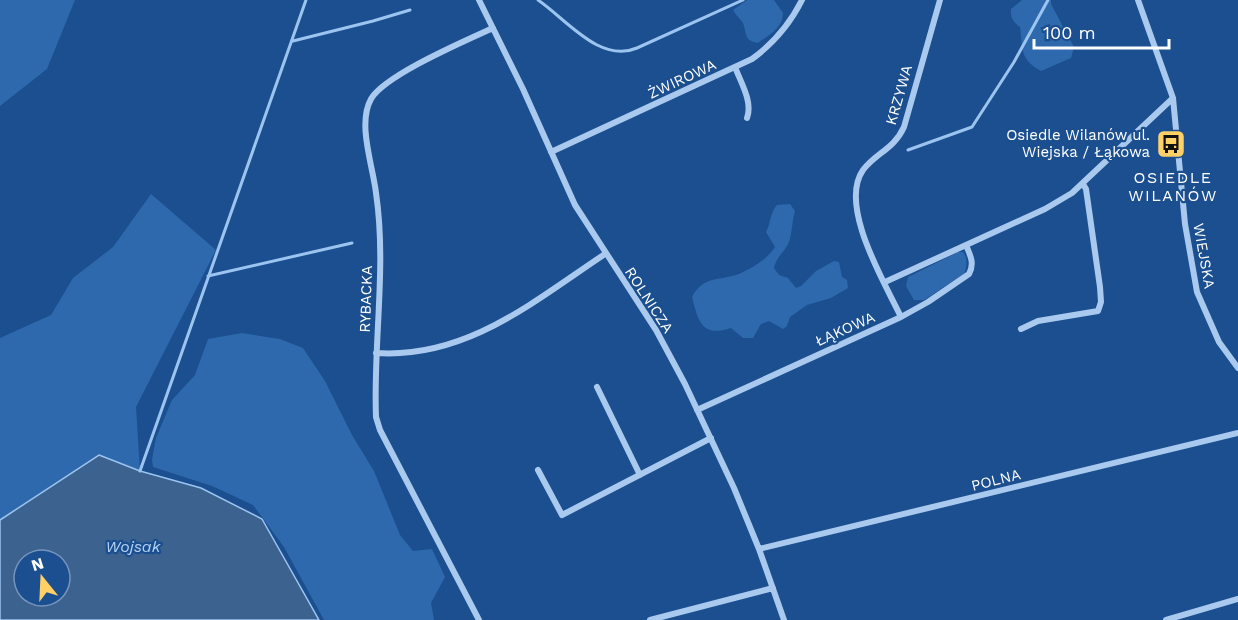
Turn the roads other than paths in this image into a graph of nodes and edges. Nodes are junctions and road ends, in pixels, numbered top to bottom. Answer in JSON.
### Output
{"nodes":[{"id":1,"x":479,"y":0,"type":"edge"},
{"id":2,"x":802,"y":0,"type":"edge"},
{"id":3,"x":940,"y":0,"type":"edge"},
{"id":4,"x":1138,"y":0,"type":"edge"},
{"id":5,"x":493,"y":28,"type":"junction"},
{"id":6,"x":735,"y":67,"type":"junction"},
{"id":7,"x":1173,"y":98,"type":"junction"},
{"id":8,"x":747,"y":118,"type":"dead end"},
{"id":9,"x":551,"y":152,"type":"junction"},
{"id":10,"x":1083,"y":184,"type":"junction"},
{"id":11,"x":966,"y":245,"type":"junction"},
{"id":12,"x":605,"y":254,"type":"junction"},
{"id":13,"x":885,"y":282,"type":"junction"},
{"id":14,"x":900,"y":317,"type":"junction"},
{"id":15,"x":1021,"y":329,"type":"dead end"},
{"id":16,"x":376,"y":353,"type":"junction"},
{"id":17,"x":1238,"y":368,"type":"edge"},
{"id":18,"x":597,"y":387,"type":"dead end"},
{"id":19,"x":698,"y":410,"type":"junction"},
{"id":20,"x":1238,"y":434,"type":"edge"},
{"id":21,"x":711,"y":438,"type":"junction"},
{"id":22,"x":538,"y":470,"type":"dead end"},
{"id":23,"x":640,"y":475,"type":"junction"},
{"id":24,"x":759,"y":549,"type":"junction"},
{"id":25,"x":773,"y":588,"type":"junction"},
{"id":26,"x":1238,"y":599,"type":"edge"},
{"id":27,"x":479,"y":620,"type":"edge"},
{"id":28,"x":650,"y":620,"type":"edge"},
{"id":29,"x":783,"y":620,"type":"edge"},
{"id":30,"x":1166,"y":620,"type":"edge"}],
"edges":[{"from":1,"to":5,"type":"street","name":"ROLNICZA"},
{"from":2,"to":6,"type":"street","name":"ŻWIROWA"},
{"from":3,"to":13,"type":"street","name":"KRZYWA"},
{"from":4,"to":7,"type":"street","name":"WIEJSKA"},
{"from":5,"to":9,"type":"street","name":"ROLNICZA"},
{"from":5,"to":16,"type":"street","name":"RYBACKA"},
{"from":6,"to":8,"type":"street"},
{"from":6,"to":9,"type":"street","name":"ŻWIROWA"},
{"from":7,"to":10,"type":"street"},
{"from":7,"to":17,"type":"street","name":"WIEJSKA"},
{"from":9,"to":12,"type":"street","name":"ROLNICZA"},
{"from":10,"to":11,"type":"street"},
{"from":10,"to":15,"type":"street"},
{"from":11,"to":13,"type":"street"},
{"from":11,"to":14,"type":"street","name":"ŁĄKOWA"},
{"from":12,"to":16,"type":"street"},
{"from":12,"to":19,"type":"street","name":"ROLNICZA"},
{"from":13,"to":14,"type":"street","name":"KRZYWA"},
{"from":14,"to":19,"type":"street","name":"ŁĄKOWA"},
{"from":16,"to":27,"type":"street","name":"RYBACKA"},
{"from":18,"to":23,"type":"street"},
{"from":19,"to":21,"type":"street","name":"ROLNICZA"},
{"from":20,"to":24,"type":"street","name":"POLNA"},
{"from":21,"to":23,"type":"street"},
{"from":21,"to":24,"type":"street","name":"ROLNICZA"},
{"from":22,"to":23,"type":"street"},
{"from":24,"to":25,"type":"street","name":"ROLNICZA"},
{"from":25,"to":28,"type":"street"},
{"from":25,"to":29,"type":"street","name":"ROLNICZA"},
{"from":26,"to":30,"type":"street"}]}
